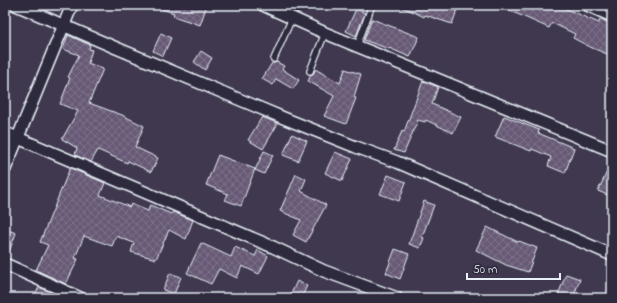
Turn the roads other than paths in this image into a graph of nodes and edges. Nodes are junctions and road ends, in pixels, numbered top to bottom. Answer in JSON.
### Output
{"nodes":[{"id":1,"x":16,"y":5,"type":"edge"},
{"id":2,"x":72,"y":5,"type":"edge"},
{"id":3,"x":263,"y":5,"type":"edge"},
{"id":4,"x":372,"y":5,"type":"edge"},
{"id":5,"x":587,"y":5,"type":"edge"},
{"id":6,"x":612,"y":16,"type":"edge"},
{"id":7,"x":292,"y":18,"type":"junction"},
{"id":8,"x":63,"y":25,"type":"junction"},
{"id":9,"x":325,"y":33,"type":"junction"},
{"id":10,"x":357,"y":46,"type":"junction"},
{"id":11,"x":274,"y":59,"type":"dead end"},
{"id":12,"x":310,"y":71,"type":"dead end"},
{"id":13,"x":5,"y":133,"type":"edge"},
{"id":14,"x":18,"y":138,"type":"junction"},
{"id":15,"x":612,"y":151,"type":"edge"},
{"id":16,"x":5,"y":169,"type":"edge"},
{"id":17,"x":612,"y":255,"type":"edge"},
{"id":18,"x":5,"y":264,"type":"edge"},
{"id":19,"x":391,"y":297,"type":"edge"},
{"id":20,"x":80,"y":298,"type":"edge"}],
"edges":[{"from":1,"to":8,"type":"street"},
{"from":2,"to":8,"type":"street"},
{"from":3,"to":7,"type":"street"},
{"from":4,"to":10,"type":"lane"},
{"from":5,"to":6,"type":"street"},
{"from":7,"to":9,"type":"street"},
{"from":7,"to":11,"type":"lane"},
{"from":8,"to":14,"type":"street"},
{"from":8,"to":17,"type":"street"},
{"from":9,"to":10,"type":"street"},
{"from":9,"to":12,"type":"lane"},
{"from":10,"to":15,"type":"street"},
{"from":13,"to":14,"type":"street"},
{"from":14,"to":16,"type":"street"},
{"from":14,"to":19,"type":"street"},
{"from":18,"to":20,"type":"street"}]}
